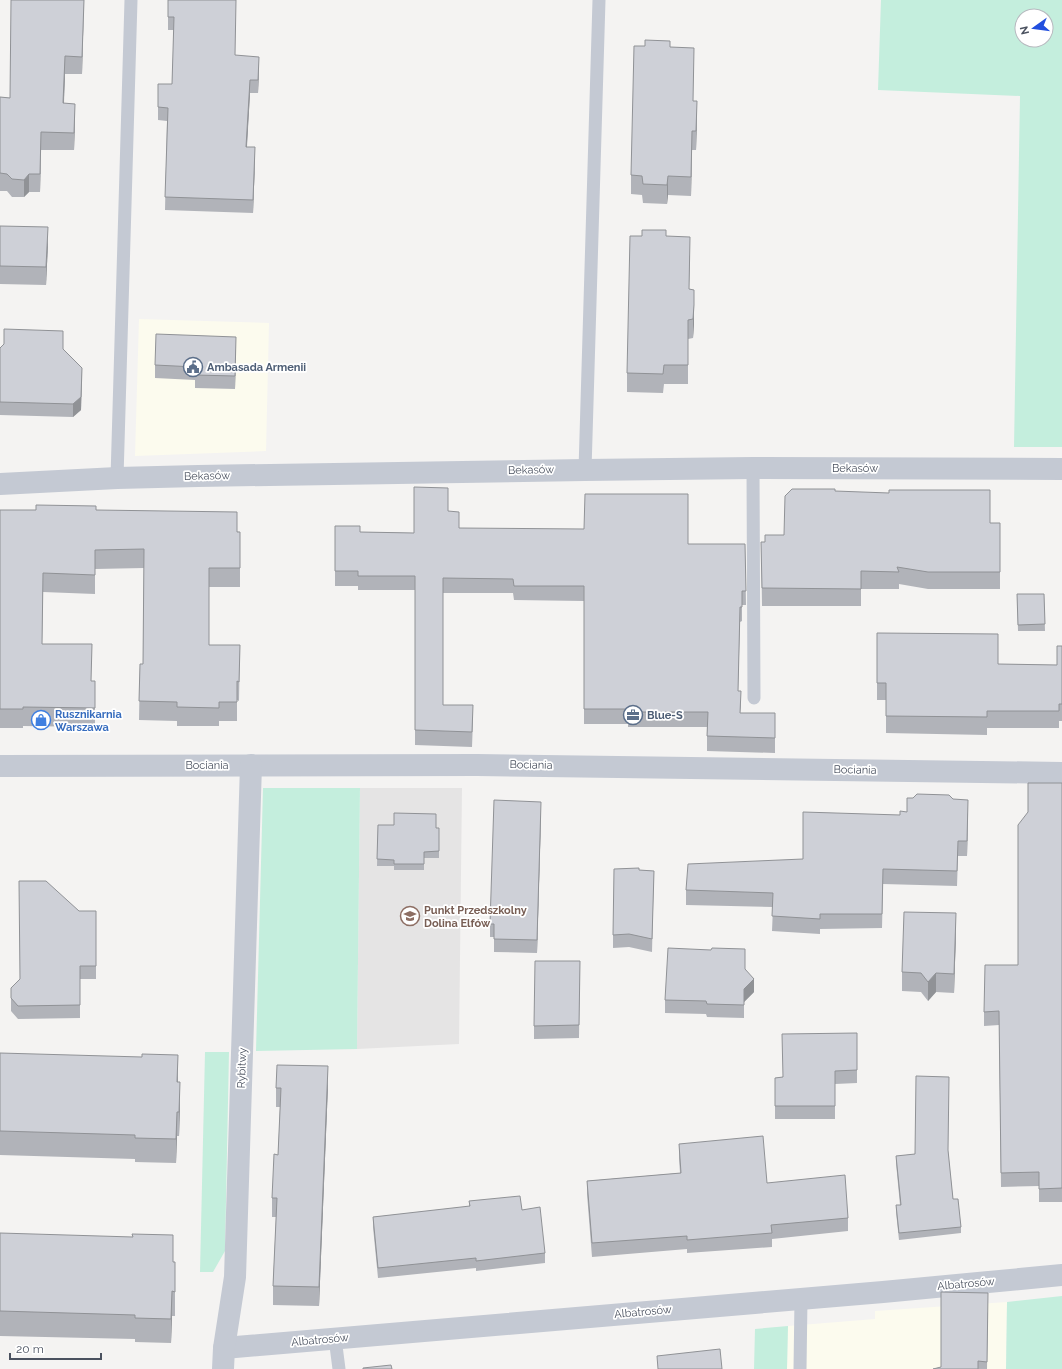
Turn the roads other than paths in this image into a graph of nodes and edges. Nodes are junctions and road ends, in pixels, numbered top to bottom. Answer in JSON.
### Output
{"nodes":[{"id":1,"x":131,"y":0,"type":"edge"},
{"id":2,"x":599,"y":0,"type":"edge"},
{"id":3,"x":753,"y":468,"type":"junction"},
{"id":4,"x":1062,"y":469,"type":"edge"},
{"id":5,"x":584,"y":470,"type":"junction"},
{"id":6,"x":117,"y":478,"type":"junction"},
{"id":7,"x":0,"y":484,"type":"edge"},
{"id":8,"x":754,"y":698,"type":"dead end"},
{"id":9,"x":251,"y":765,"type":"junction"},
{"id":10,"x":0,"y":766,"type":"edge"},
{"id":11,"x":1062,"y":773,"type":"edge"},
{"id":12,"x":1062,"y":1276,"type":"edge"},
{"id":13,"x":801,"y":1299,"type":"junction"},
{"id":14,"x":335,"y":1338,"type":"junction"},
{"id":15,"x":224,"y":1358,"type":"edge"},
{"id":16,"x":338,"y":1369,"type":"edge"},
{"id":17,"x":800,"y":1369,"type":"edge"}],
"edges":[{"from":1,"to":6,"type":"lane"},
{"from":2,"to":5,"type":"lane"},
{"from":3,"to":4,"type":"street","name":"Bekasów"},
{"from":3,"to":5,"type":"street","name":"Bekasów"},
{"from":3,"to":8,"type":"lane"},
{"from":5,"to":6,"type":"street","name":"Bekasów"},
{"from":6,"to":7,"type":"street","name":"Bekasów"},
{"from":9,"to":10,"type":"street","name":"Bociania"},
{"from":9,"to":11,"type":"street","name":"Bociania"},
{"from":9,"to":15,"type":"street","name":"Rybitwy"},
{"from":12,"to":13,"type":"street","name":"Albatrosów"},
{"from":13,"to":14,"type":"street","name":"Albatrosów"},
{"from":13,"to":17,"type":"lane"},
{"from":14,"to":15,"type":"street","name":"Albatrosów"},
{"from":14,"to":16,"type":"lane"}]}
